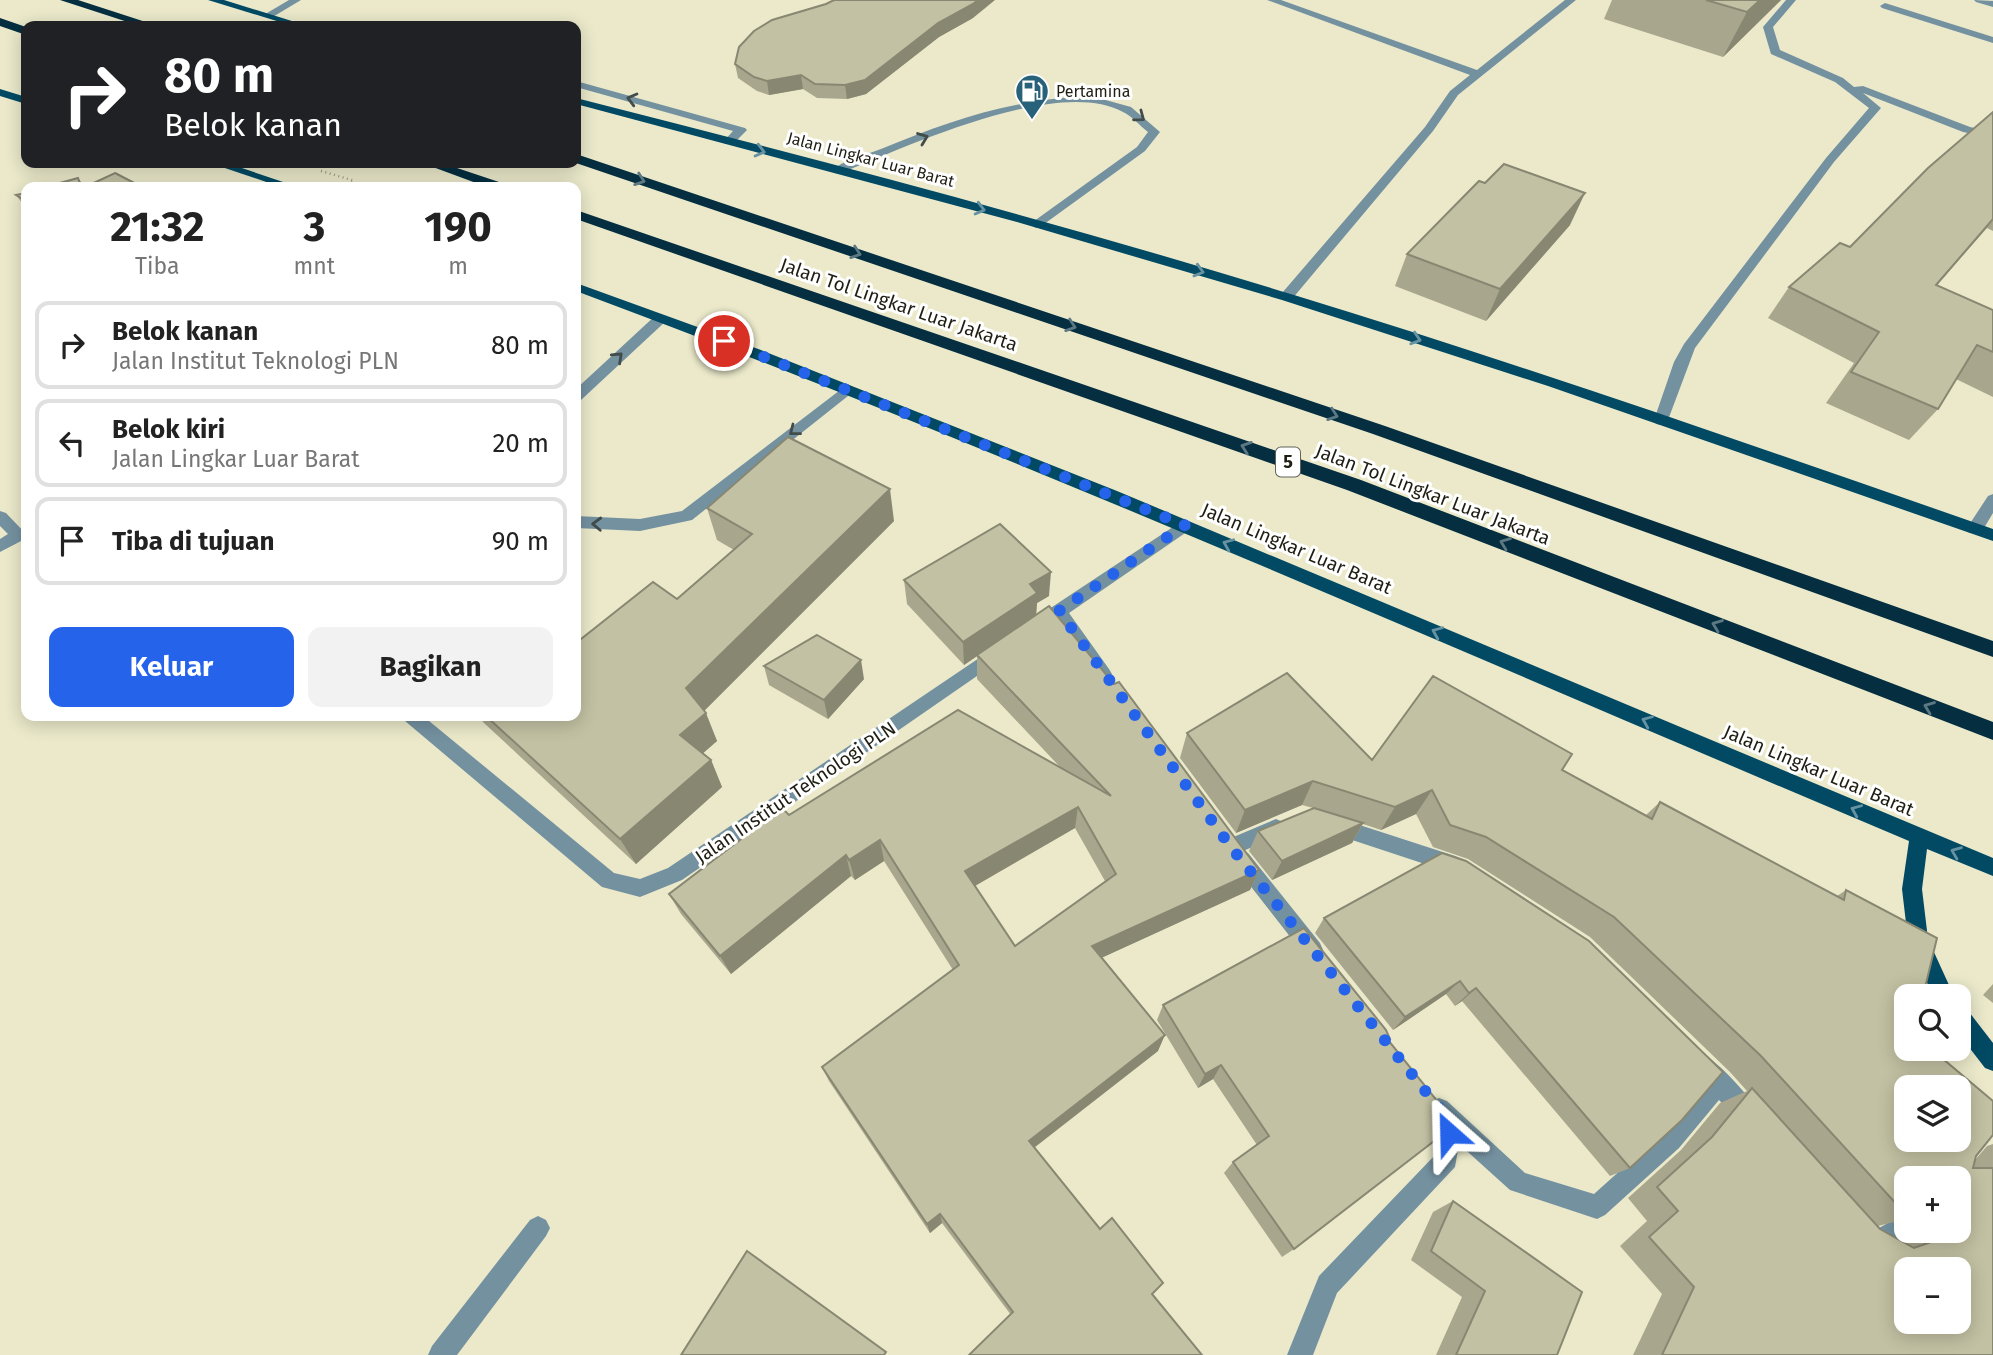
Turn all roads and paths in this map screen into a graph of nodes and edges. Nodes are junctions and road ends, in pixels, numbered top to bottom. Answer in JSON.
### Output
{"nodes":[{"id":1,"x":66,"y":0,"type":"edge"},
{"id":2,"x":214,"y":0,"type":"edge"},
{"id":3,"x":296,"y":0,"type":"edge"},
{"id":4,"x":1272,"y":0,"type":"edge"},
{"id":5,"x":1571,"y":0,"type":"edge"},
{"id":6,"x":1791,"y":0,"type":"edge"},
{"id":7,"x":1979,"y":0,"type":"edge"},
{"id":8,"x":1993,"y":4,"type":"edge"},
{"id":9,"x":1885,"y":6,"type":"dead end"},
{"id":10,"x":267,"y":16,"type":"junction"},
{"id":11,"x":135,"y":21,"type":"edge"},
{"id":12,"x":285,"y":21,"type":"edge"},
{"id":13,"x":0,"y":22,"type":"edge"},
{"id":14,"x":21,"y":29,"type":"edge"},
{"id":15,"x":1993,"y":40,"type":"edge"},
{"id":16,"x":1476,"y":73,"type":"junction"},
{"id":17,"x":1839,"y":80,"type":"junction"},
{"id":18,"x":581,"y":85,"type":"edge"},
{"id":19,"x":0,"y":92,"type":"edge"},
{"id":20,"x":21,"y":99,"type":"edge"},
{"id":21,"x":581,"y":103,"type":"edge"},
{"id":22,"x":1993,"y":135,"type":"edge"},
{"id":23,"x":729,"y":142,"type":"junction"},
{"id":24,"x":581,"y":160,"type":"edge"},
{"id":25,"x":232,"y":168,"type":"edge"},
{"id":26,"x":444,"y":168,"type":"edge"},
{"id":27,"x":318,"y":170,"type":"dead end"},
{"id":28,"x":837,"y":171,"type":"junction"},
{"id":29,"x":276,"y":182,"type":"edge"},
{"id":30,"x":353,"y":182,"type":"edge"},
{"id":31,"x":485,"y":182,"type":"edge"},
{"id":32,"x":581,"y":216,"type":"edge"},
{"id":33,"x":1036,"y":225,"type":"junction"},
{"id":34,"x":581,"y":290,"type":"edge"},
{"id":35,"x":1287,"y":296,"type":"junction"},
{"id":36,"x":661,"y":318,"type":"junction"},
{"id":37,"x":848,"y":389,"type":"junction"},
{"id":38,"x":581,"y":392,"type":"edge"},
{"id":39,"x":1661,"y":420,"type":"junction"},
{"id":40,"x":1993,"y":500,"type":"edge"},
{"id":41,"x":0,"y":516,"type":"edge"},
{"id":42,"x":581,"y":522,"type":"edge"},
{"id":43,"x":1185,"y":525,"type":"junction"},
{"id":44,"x":1975,"y":529,"type":"junction"},
{"id":45,"x":21,"y":532,"type":"edge"},
{"id":46,"x":21,"y":534,"type":"edge"},
{"id":47,"x":1993,"y":536,"type":"edge"},
{"id":48,"x":0,"y":546,"type":"edge"},
{"id":49,"x":1059,"y":611,"type":"junction"},
{"id":50,"x":1993,"y":649,"type":"edge"},
{"id":51,"x":1111,"y":684,"type":"edge"},
{"id":52,"x":417,"y":721,"type":"edge"},
{"id":53,"x":1993,"y":731,"type":"edge"},
{"id":54,"x":1315,"y":820,"type":"edge"},
{"id":55,"x":1291,"y":821,"type":"edge"},
{"id":56,"x":1919,"y":837,"type":"junction"},
{"id":57,"x":1993,"y":867,"type":"edge"},
{"id":58,"x":1471,"y":874,"type":"edge"},
{"id":59,"x":1325,"y":966,"type":"edge"},
{"id":60,"x":1939,"y":984,"type":"edge"},
{"id":61,"x":1971,"y":1032,"type":"edge"},
{"id":62,"x":1690,"y":1053,"type":"edge"},
{"id":63,"x":1993,"y":1060,"type":"edge"},
{"id":64,"x":1720,"y":1082,"type":"junction"},
{"id":65,"x":1429,"y":1096,"type":"edge"},
{"id":66,"x":1446,"y":1117,"type":"junction"},
{"id":67,"x":1765,"y":1134,"type":"edge"},
{"id":68,"x":538,"y":1228,"type":"dead end"},
{"id":69,"x":1850,"y":1228,"type":"edge"},
{"id":70,"x":1894,"y":1232,"type":"edge"},
{"id":71,"x":441,"y":1355,"type":"edge"},
{"id":72,"x":1300,"y":1355,"type":"edge"}],
"edges":[{"from":1,"to":11,"type":"highway"},
{"from":2,"to":10,"type":"main road"},
{"from":3,"to":10,"type":"street"},
{"from":4,"to":16,"type":"street"},
{"from":5,"to":16,"type":"street"},
{"from":6,"to":17,"type":"street"},
{"from":7,"to":8,"type":"street"},
{"from":9,"to":15,"type":"street"},
{"from":10,"to":12,"type":"main road"},
{"from":13,"to":14,"type":"highway"},
{"from":16,"to":35,"type":"street"},
{"from":17,"to":22,"type":"street"},
{"from":17,"to":39,"type":"street"},
{"from":23,"to":18,"type":"street","one_way":true},
{"from":19,"to":20,"type":"main road"},
{"from":21,"to":23,"type":"main road","name":"Jalan Lingkar Luar Barat"},
{"from":23,"to":28,"type":"main road","name":"Jalan Lingkar Luar Barat","one_way":true},
{"from":24,"to":50,"type":"highway","name":"Jalan Tol Lingkar Luar Jakarta","one_way":true},
{"from":25,"to":29,"type":"main road"},
{"from":26,"to":31,"type":"highway"},
{"from":27,"to":30,"type":"path"},
{"from":28,"to":33,"type":"main road","name":"Jalan Lingkar Luar Barat","one_way":true},
{"from":28,"to":33,"type":"street","one_way":true},
{"from":53,"to":32,"type":"highway","name":"Jalan Tol Lingkar Luar Jakarta","number":"5","one_way":true},
{"from":33,"to":35,"type":"main road","name":"Jalan Lingkar Luar Barat","one_way":true},
{"from":34,"to":36,"type":"main road","name":"Jalan Lingkar Luar Barat"},
{"from":35,"to":39,"type":"main road","name":"Jalan Lingkar Luar Barat","one_way":true},
{"from":36,"to":37,"type":"main road","name":"Jalan Lingkar Luar Barat"},
{"from":38,"to":36,"type":"street","one_way":true},
{"from":37,"to":42,"type":"street","one_way":true},
{"from":37,"to":43,"type":"main road","name":"Jalan Lingkar Luar Barat"},
{"from":39,"to":44,"type":"main road","name":"Jalan Lingkar Luar Barat"},
{"from":40,"to":44,"type":"street"},
{"from":41,"to":45,"type":"street"},
{"from":43,"to":49,"type":"street","name":"Jalan Institut Teknologi PLN"},
{"from":56,"to":43,"type":"main road","name":"Jalan Lingkar Luar Barat","one_way":true},
{"from":44,"to":47,"type":"main road","name":"Jalan Lingkar Luar Barat"},
{"from":46,"to":48,"type":"street"},
{"from":49,"to":51,"type":"street"},
{"from":49,"to":52,"type":"street","name":"Jalan Institut Teknologi PLN"},
{"from":54,"to":58,"type":"street"},
{"from":55,"to":59,"type":"street"},
{"from":57,"to":56,"type":"main road","name":"Jalan Lingkar Luar Barat","one_way":true},
{"from":56,"to":60,"type":"main road"},
{"from":61,"to":63,"type":"main road"},
{"from":62,"to":64,"type":"street"},
{"from":64,"to":66,"type":"street"},
{"from":64,"to":67,"type":"street"},
{"from":65,"to":66,"type":"street"},
{"from":66,"to":72,"type":"street"},
{"from":68,"to":71,"type":"street"},
{"from":69,"to":70,"type":"street"}]}
